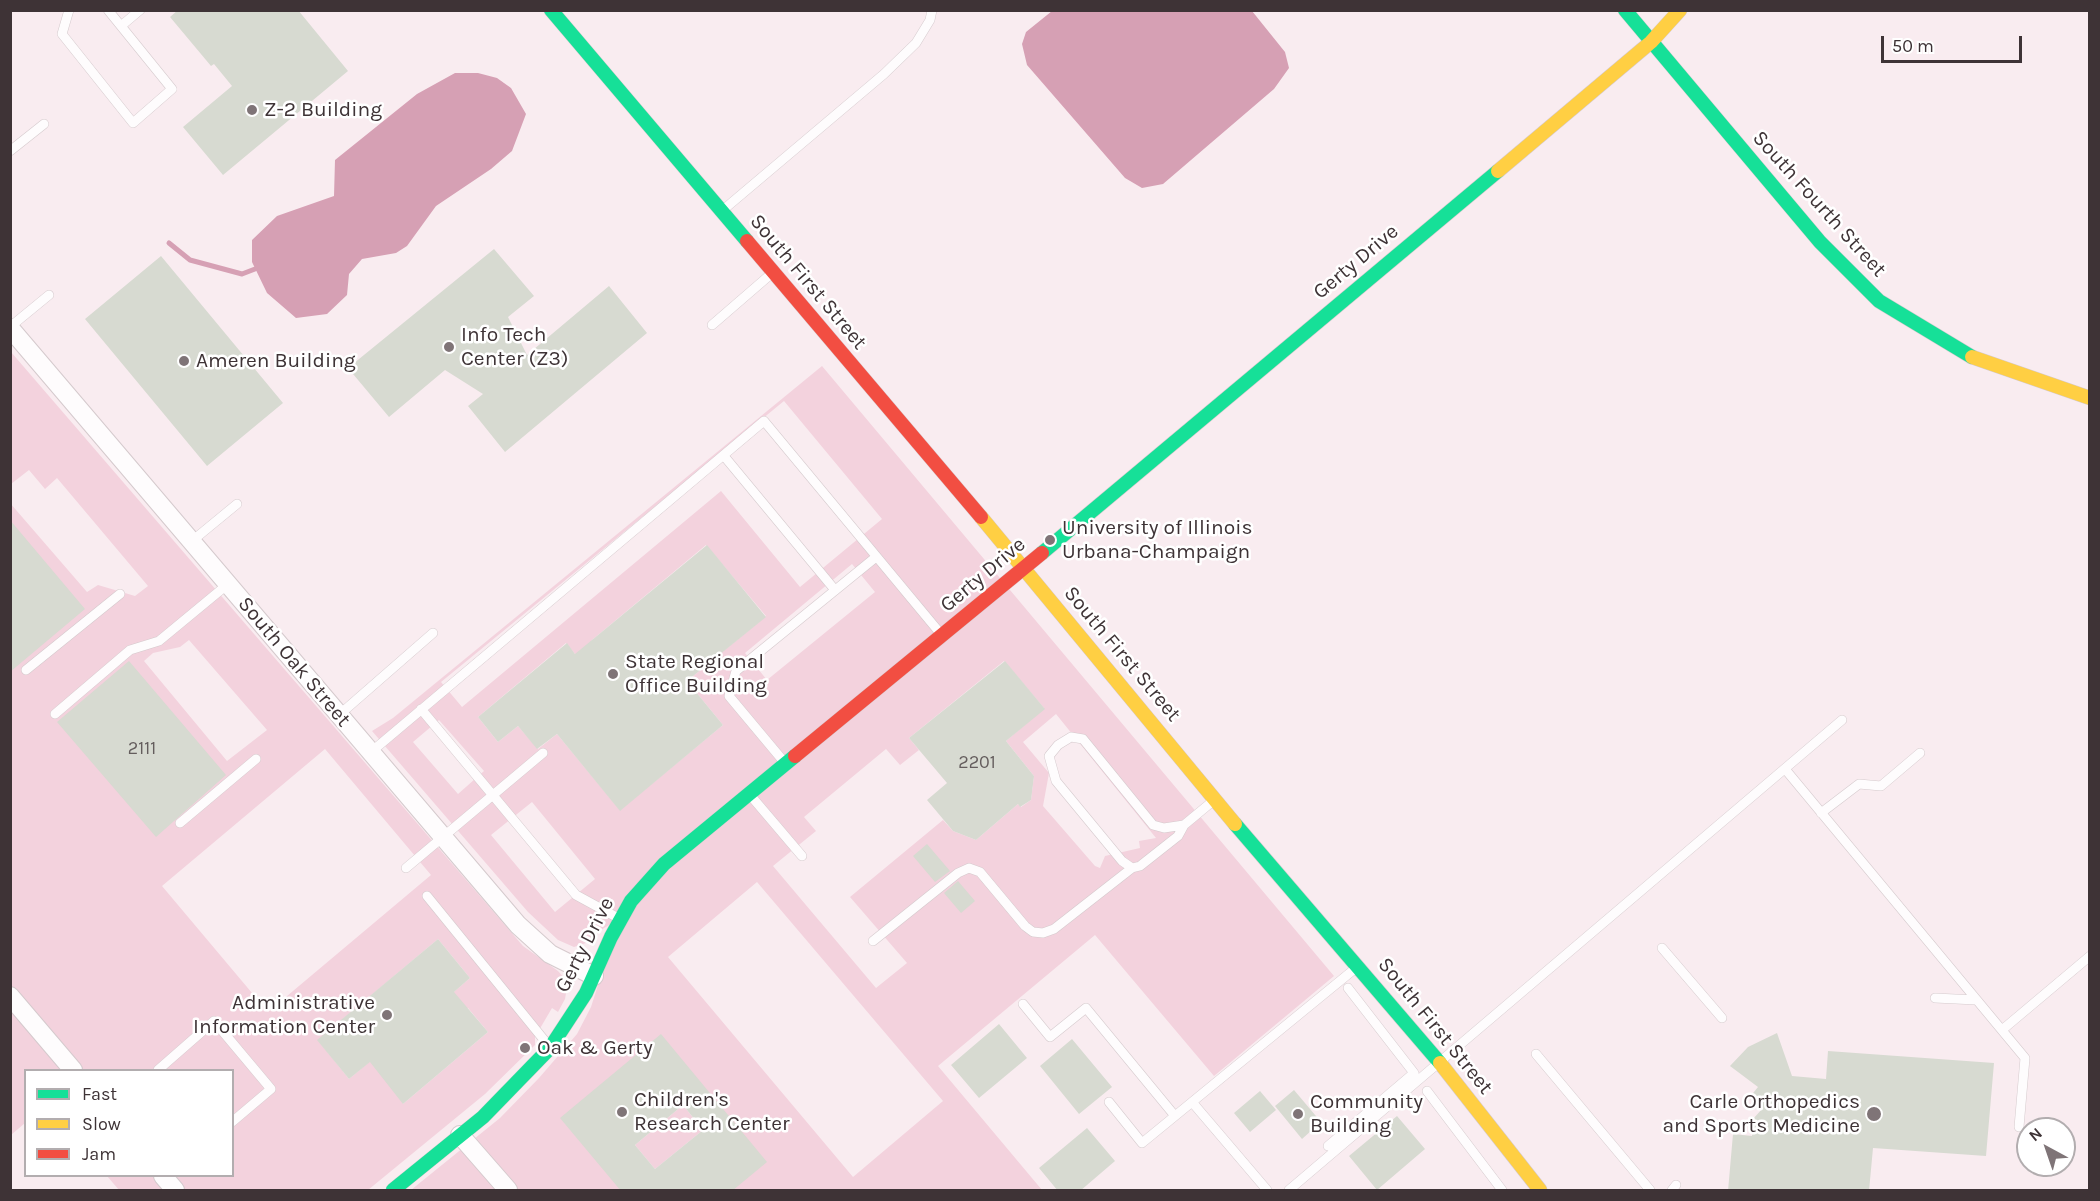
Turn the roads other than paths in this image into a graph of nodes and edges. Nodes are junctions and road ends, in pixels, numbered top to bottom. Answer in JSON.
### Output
{"nodes":[{"id":1,"x":69,"y":10,"type":"edge"},
{"id":2,"x":108,"y":10,"type":"edge"},
{"id":3,"x":140,"y":10,"type":"edge"},
{"id":4,"x":551,"y":10,"type":"edge"},
{"id":5,"x":932,"y":10,"type":"edge"},
{"id":6,"x":1624,"y":10,"type":"edge"},
{"id":7,"x":1680,"y":10,"type":"edge"},
{"id":8,"x":121,"y":26,"type":"junction"},
{"id":9,"x":1651,"y":42,"type":"junction"},
{"id":10,"x":44,"y":124,"type":"dead end"},
{"id":11,"x":10,"y":152,"type":"edge"},
{"id":12,"x":721,"y":212,"type":"junction"},
{"id":13,"x":772,"y":273,"type":"junction"},
{"id":14,"x":49,"y":295,"type":"dead end"},
{"id":15,"x":712,"y":325,"type":"dead end"},
{"id":16,"x":10,"y":328,"type":"edge"},
{"id":17,"x":2090,"y":398,"type":"edge"},
{"id":18,"x":724,"y":456,"type":"junction"},
{"id":19,"x":237,"y":504,"type":"dead end"},
{"id":20,"x":192,"y":541,"type":"junction"},
{"id":21,"x":876,"y":556,"type":"junction"},
{"id":22,"x":1023,"y":568,"type":"junction"},
{"id":23,"x":228,"y":584,"type":"junction"},
{"id":24,"x":835,"y":590,"type":"junction"},
{"id":25,"x":120,"y":594,"type":"dead end"},
{"id":26,"x":433,"y":633,"type":"dead end"},
{"id":27,"x":942,"y":636,"type":"junction"},
{"id":28,"x":26,"y":670,"type":"dead end"},
{"id":29,"x":421,"y":710,"type":"junction"},
{"id":30,"x":55,"y":714,"type":"dead end"},
{"id":31,"x":339,"y":715,"type":"junction"},
{"id":32,"x":1842,"y":720,"type":"dead end"},
{"id":33,"x":371,"y":752,"type":"junction"},
{"id":34,"x":543,"y":753,"type":"dead end"},
{"id":35,"x":1920,"y":753,"type":"dead end"},
{"id":36,"x":256,"y":759,"type":"dead end"},
{"id":37,"x":786,"y":764,"type":"junction"},
{"id":38,"x":1785,"y":769,"type":"junction"},
{"id":39,"x":749,"y":794,"type":"junction"},
{"id":40,"x":492,"y":795,"type":"junction"},
{"id":41,"x":1215,"y":800,"type":"junction"},
{"id":42,"x":1821,"y":813,"type":"junction"},
{"id":43,"x":180,"y":823,"type":"dead end"},
{"id":44,"x":1184,"y":825,"type":"junction"},
{"id":45,"x":442,"y":837,"type":"junction"},
{"id":46,"x":801,"y":856,"type":"dead end"},
{"id":47,"x":405,"y":868,"type":"dead end"},
{"id":48,"x":1132,"y":868,"type":"junction"},
{"id":49,"x":426,"y":896,"type":"dead end"},
{"id":50,"x":620,"y":919,"type":"junction"},
{"id":51,"x":873,"y":941,"type":"dead end"},
{"id":52,"x":1662,"y":948,"type":"dead end"},
{"id":53,"x":2090,"y":956,"type":"edge"},
{"id":54,"x":1359,"y":966,"type":"junction"},
{"id":55,"x":594,"y":976,"type":"junction"},
{"id":56,"x":1348,"y":988,"type":"dead end"},
{"id":57,"x":10,"y":996,"type":"edge"},
{"id":58,"x":1935,"y":998,"type":"dead end"},
{"id":59,"x":1977,"y":1000,"type":"junction"},
{"id":60,"x":1023,"y":1004,"type":"dead end"},
{"id":61,"x":1722,"y":1018,"type":"dead end"},
{"id":62,"x":2002,"y":1030,"type":"junction"},
{"id":63,"x":550,"y":1048,"type":"junction"},
{"id":64,"x":1536,"y":1054,"type":"dead end"},
{"id":65,"x":1440,"y":1063,"type":"junction"},
{"id":66,"x":71,"y":1069,"type":"edge"},
{"id":67,"x":160,"y":1069,"type":"edge"},
{"id":68,"x":1427,"y":1091,"type":"dead end"},
{"id":69,"x":1109,"y":1102,"type":"dead end"},
{"id":70,"x":1192,"y":1102,"type":"junction"},
{"id":71,"x":1175,"y":1116,"type":"junction"},
{"id":72,"x":2020,"y":1117,"type":"edge"},
{"id":73,"x":234,"y":1120,"type":"edge"},
{"id":74,"x":460,"y":1135,"type":"junction"},
{"id":75,"x":1328,"y":1146,"type":"dead end"},
{"id":76,"x":393,"y":1191,"type":"edge"},
{"id":77,"x":508,"y":1191,"type":"edge"},
{"id":78,"x":1267,"y":1191,"type":"edge"},
{"id":79,"x":1289,"y":1191,"type":"edge"},
{"id":80,"x":1502,"y":1191,"type":"edge"},
{"id":81,"x":1539,"y":1191,"type":"edge"},
{"id":82,"x":1650,"y":1191,"type":"edge"}],
"edges":[{"from":1,"to":8,"type":"lane"},
{"from":2,"to":8,"type":"lane"},
{"from":3,"to":8,"type":"lane"},
{"from":4,"to":12,"type":"street","name":"South First Street"},
{"from":5,"to":12,"type":"lane"},
{"from":6,"to":9,"type":"street","name":"South Fourth Street"},
{"from":7,"to":9,"type":"street","name":"Gerty Drive"},
{"from":9,"to":17,"type":"street","name":"South Fourth Street"},
{"from":9,"to":22,"type":"street","name":"Gerty Drive"},
{"from":10,"to":11,"type":"lane"},
{"from":12,"to":13,"type":"street","name":"South First Street"},
{"from":13,"to":15,"type":"lane"},
{"from":13,"to":22,"type":"street","name":"South First Street"},
{"from":14,"to":16,"type":"lane"},
{"from":16,"to":20,"type":"street","name":"South Oak Street"},
{"from":18,"to":21,"type":"lane"},
{"from":18,"to":24,"type":"lane"},
{"from":18,"to":29,"type":"lane"},
{"from":19,"to":20,"type":"lane"},
{"from":20,"to":23,"type":"street","name":"South Oak Street"},
{"from":21,"to":24,"type":"lane"},
{"from":21,"to":27,"type":"lane"},
{"from":22,"to":27,"type":"street","name":"Gerty Drive"},
{"from":22,"to":41,"type":"street","name":"South First Street"},
{"from":23,"to":30,"type":"lane"},
{"from":23,"to":31,"type":"street","name":"South Oak Street"},
{"from":24,"to":37,"type":"lane"},
{"from":25,"to":28,"type":"lane"},
{"from":26,"to":31,"type":"lane"},
{"from":27,"to":37,"type":"street","name":"Gerty Drive"},
{"from":29,"to":33,"type":"lane"},
{"from":29,"to":40,"type":"lane"},
{"from":31,"to":33,"type":"street","name":"South Oak Street"},
{"from":32,"to":38,"type":"lane"},
{"from":33,"to":45,"type":"street","name":"South Oak Street"},
{"from":34,"to":40,"type":"lane"},
{"from":35,"to":42,"type":"lane"},
{"from":36,"to":43,"type":"lane"},
{"from":37,"to":39,"type":"street","name":"Gerty Drive"},
{"from":38,"to":42,"type":"lane"},
{"from":38,"to":65,"type":"lane"},
{"from":39,"to":46,"type":"lane"},
{"from":39,"to":50,"type":"street","name":"Gerty Drive"},
{"from":40,"to":45,"type":"lane"},
{"from":40,"to":50,"type":"lane"},
{"from":41,"to":44,"type":"lane"},
{"from":41,"to":54,"type":"street","name":"South First Street"},
{"from":42,"to":59,"type":"lane"},
{"from":44,"to":48,"type":"lane"},
{"from":44,"to":48,"type":"lane"},
{"from":45,"to":47,"type":"lane"},
{"from":45,"to":55,"type":"street","name":"South Oak Street"},
{"from":48,"to":51,"type":"lane"},
{"from":49,"to":63,"type":"lane"},
{"from":50,"to":55,"type":"street","name":"Gerty Drive"},
{"from":52,"to":61,"type":"lane"},
{"from":53,"to":62,"type":"lane"},
{"from":54,"to":65,"type":"street","name":"South First Street"},
{"from":54,"to":70,"type":"lane"},
{"from":55,"to":63,"type":"street","name":"Gerty Drive"},
{"from":56,"to":75,"type":"lane"},
{"from":57,"to":66,"type":"street"},
{"from":58,"to":59,"type":"lane"},
{"from":59,"to":62,"type":"lane"},
{"from":60,"to":71,"type":"lane"},
{"from":62,"to":72,"type":"lane"},
{"from":63,"to":74,"type":"street","name":"Gerty Drive"},
{"from":64,"to":82,"type":"lane"},
{"from":65,"to":79,"type":"lane"},
{"from":65,"to":81,"type":"street","name":"South First Street"},
{"from":67,"to":73,"type":"lane"},
{"from":68,"to":80,"type":"lane"},
{"from":69,"to":71,"type":"lane"},
{"from":70,"to":71,"type":"lane"},
{"from":70,"to":78,"type":"lane"},
{"from":74,"to":76,"type":"street","name":"Gerty Drive"},
{"from":74,"to":77,"type":"street"}]}
